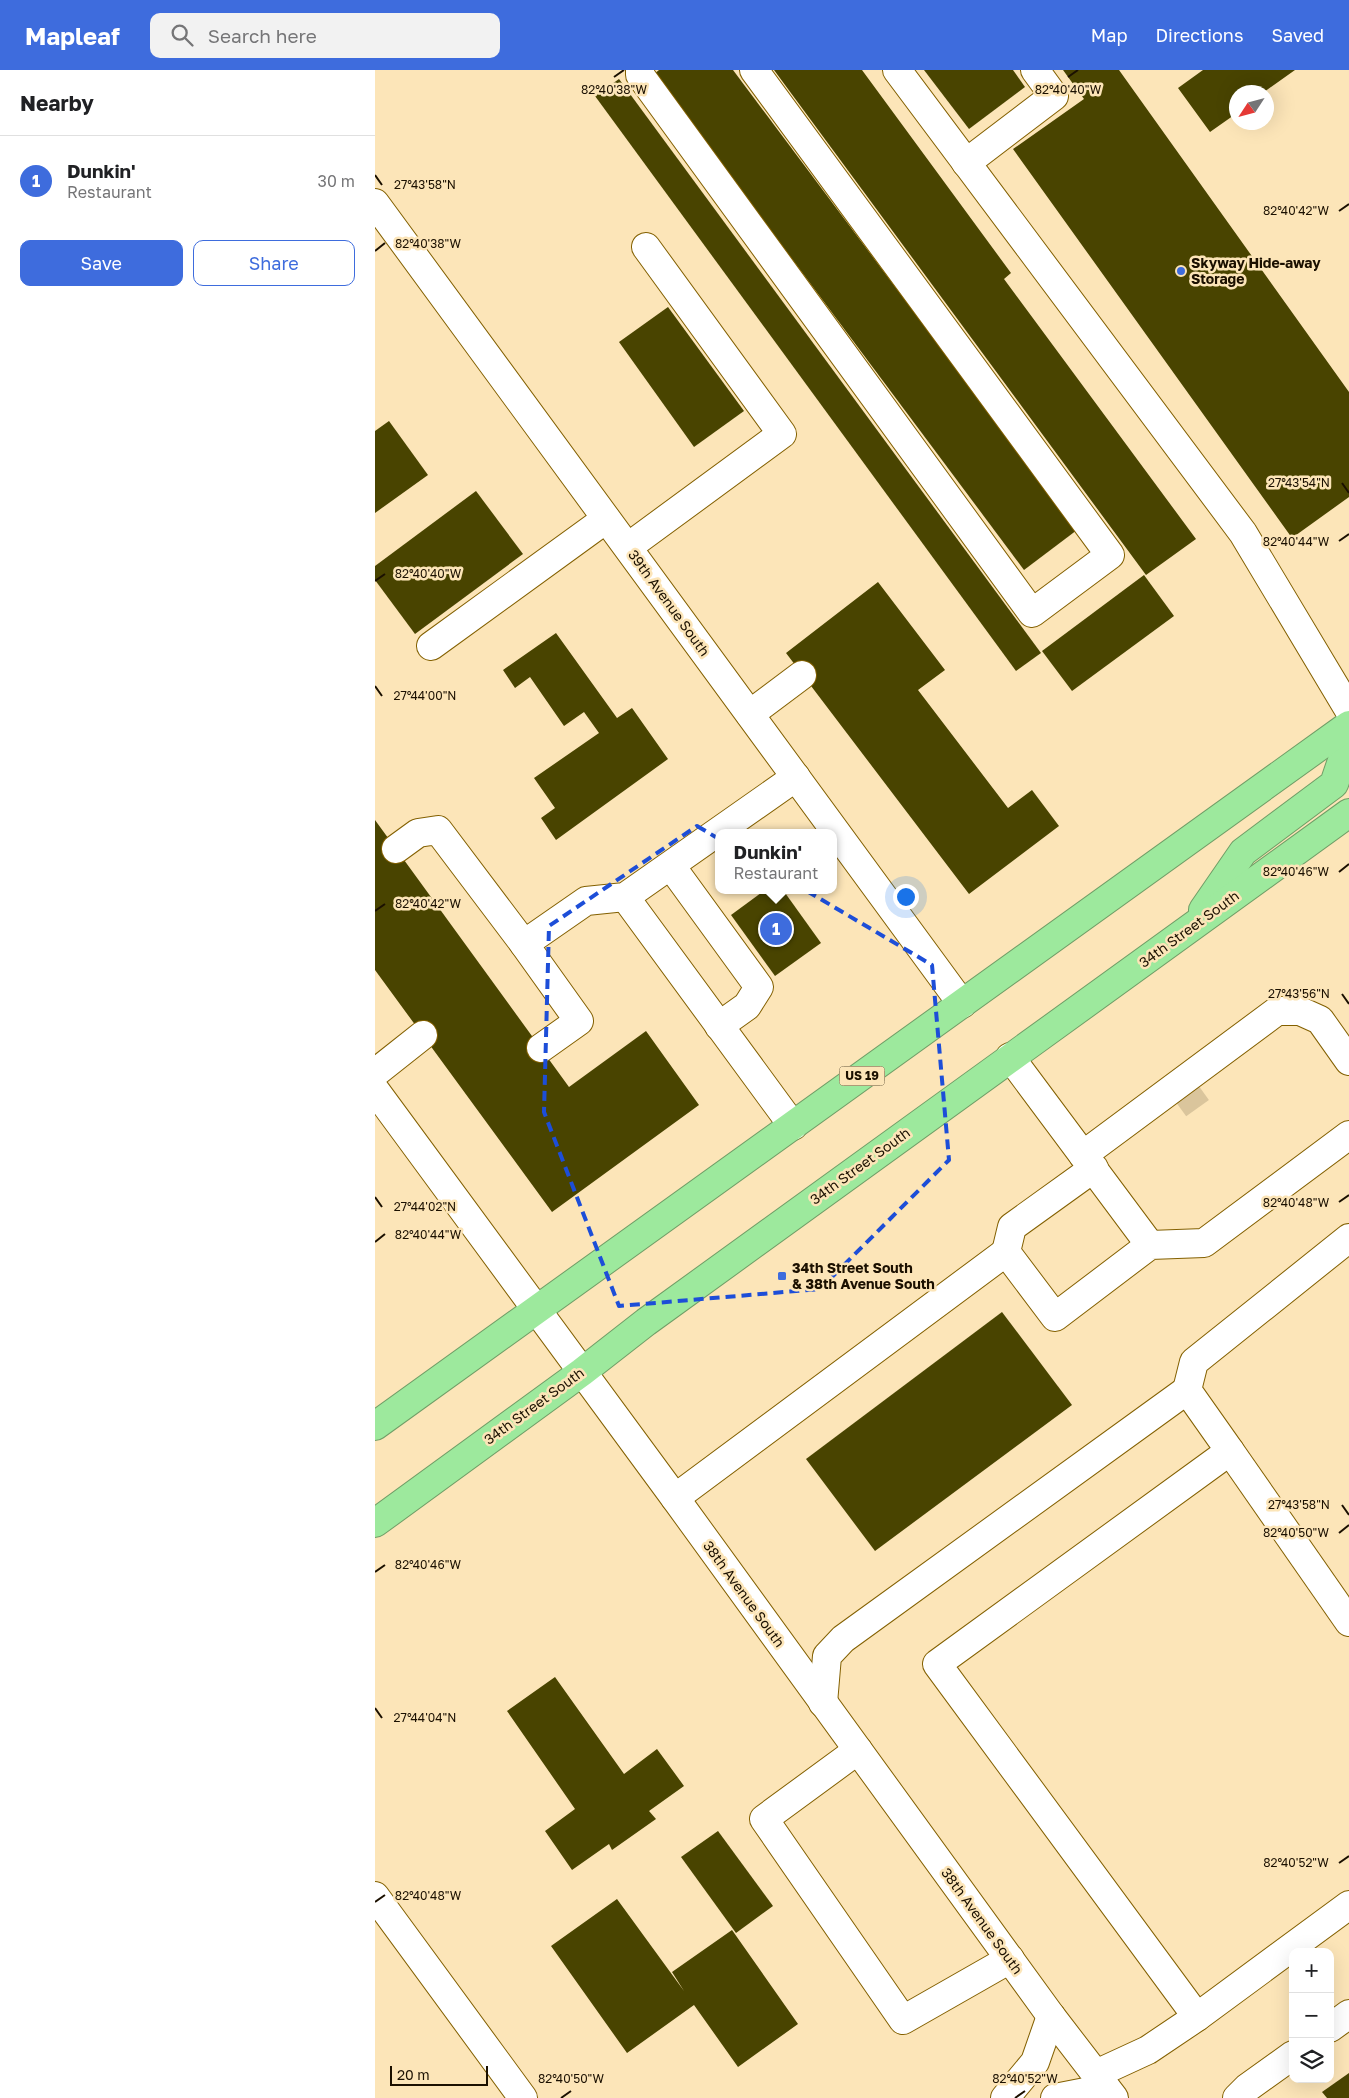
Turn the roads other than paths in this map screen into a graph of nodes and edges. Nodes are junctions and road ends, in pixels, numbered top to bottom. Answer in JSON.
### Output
{"nodes":[{"id":1,"x":640,"y":70,"type":"edge"},
{"id":2,"x":755,"y":70,"type":"edge"},
{"id":3,"x":897,"y":70,"type":"edge"},
{"id":4,"x":1035,"y":70,"type":"edge"},
{"id":5,"x":966,"y":163,"type":"junction"},
{"id":6,"x":375,"y":203,"type":"edge"},
{"id":7,"x":646,"y":247,"type":"dead end"},
{"id":8,"x":606,"y":519,"type":"junction"},
{"id":9,"x":628,"y":548,"type":"junction"},
{"id":10,"x":431,"y":646,"type":"dead end"},
{"id":11,"x":802,"y":675,"type":"dead end"},
{"id":12,"x":1349,"y":710,"type":"edge"},
{"id":13,"x":750,"y":714,"type":"junction"},
{"id":14,"x":1349,"y":725,"type":"edge"},
{"id":15,"x":1349,"y":740,"type":"edge"},
{"id":16,"x":796,"y":777,"type":"junction"},
{"id":17,"x":1349,"y":813,"type":"edge"},
{"id":18,"x":723,"y":829,"type":"edge"},
{"id":19,"x":834,"y":829,"type":"edge"},
{"id":20,"x":837,"y":833,"type":"edge"},
{"id":21,"x":715,"y":835,"type":"edge"},
{"id":22,"x":395,"y":849,"type":"dead end"},
{"id":23,"x":671,"y":866,"type":"junction"},
{"id":24,"x":625,"y":898,"type":"junction"},
{"id":25,"x":1192,"y":926,"type":"junction"},
{"id":26,"x":524,"y":944,"type":"junction"},
{"id":27,"x":963,"y":1004,"type":"junction"},
{"id":28,"x":1277,"y":1011,"type":"junction"},
{"id":29,"x":719,"y":1026,"type":"junction"},
{"id":30,"x":423,"y":1035,"type":"dead end"},
{"id":31,"x":541,"y":1048,"type":"dead end"},
{"id":32,"x":1010,"y":1057,"type":"junction"},
{"id":33,"x":1349,"y":1061,"type":"edge"},
{"id":34,"x":375,"y":1072,"type":"edge"},
{"id":35,"x":1203,"y":1087,"type":"tunnel mouth"},
{"id":36,"x":375,"y":1090,"type":"edge"},
{"id":37,"x":1178,"y":1105,"type":"tunnel mouth"},
{"id":38,"x":1140,"y":1111,"type":"junction"},
{"id":39,"x":793,"y":1126,"type":"junction"},
{"id":40,"x":1340,"y":1142,"type":"edge"},
{"id":41,"x":1088,"y":1161,"type":"junction"},
{"id":42,"x":1349,"y":1238,"type":"edge"},
{"id":43,"x":1150,"y":1245,"type":"junction"},
{"id":44,"x":1006,"y":1252,"type":"junction"},
{"id":45,"x":537,"y":1311,"type":"junction"},
{"id":46,"x":582,"y":1372,"type":"junction"},
{"id":47,"x":1187,"y":1390,"type":"junction"},
{"id":48,"x":375,"y":1426,"type":"edge"},
{"id":49,"x":1230,"y":1451,"type":"junction"},
{"id":50,"x":675,"y":1498,"type":"junction"},
{"id":51,"x":375,"y":1523,"type":"edge"},
{"id":52,"x":1349,"y":1622,"type":"edge"},
{"id":53,"x":823,"y":1703,"type":"junction"},
{"id":54,"x":858,"y":1750,"type":"junction"},
{"id":55,"x":378,"y":1905,"type":"edge"},
{"id":56,"x":1349,"y":1905,"type":"edge"},
{"id":57,"x":1010,"y":1959,"type":"junction"},
{"id":58,"x":1349,"y":2014,"type":"edge"},
{"id":59,"x":1051,"y":2016,"type":"junction"},
{"id":60,"x":1197,"y":2017,"type":"junction"},
{"id":61,"x":1334,"y":2025,"type":"edge"},
{"id":62,"x":1289,"y":2058,"type":"edge"},
{"id":63,"x":1105,"y":2087,"type":"edge"},
{"id":64,"x":1246,"y":2095,"type":"edge"},
{"id":65,"x":523,"y":2098,"type":"edge"},
{"id":66,"x":1005,"y":2098,"type":"edge"},
{"id":67,"x":1055,"y":2098,"type":"edge"}],
"edges":[{"from":1,"to":2,"type":"street"},
{"from":3,"to":5,"type":"street"},
{"from":4,"to":5,"type":"street"},
{"from":5,"to":12,"type":"street"},
{"from":6,"to":8,"type":"street","name":"39th Avenue South"},
{"from":7,"to":9,"type":"street"},
{"from":8,"to":9,"type":"street","name":"39th Avenue South"},
{"from":8,"to":10,"type":"street"},
{"from":9,"to":13,"type":"street","name":"39th Avenue South"},
{"from":11,"to":13,"type":"street"},
{"from":13,"to":16,"type":"street","name":"39th Avenue South"},
{"from":14,"to":27,"type":"highway","number":"US 19"},
{"from":15,"to":25,"type":"highway"},
{"from":16,"to":18,"type":"street"},
{"from":16,"to":19,"type":"street","name":"39th Avenue South"},
{"from":17,"to":25,"type":"highway","name":"34th Street South"},
{"from":20,"to":27,"type":"street","name":"39th Avenue South"},
{"from":21,"to":23,"type":"street"},
{"from":22,"to":26,"type":"street"},
{"from":23,"to":24,"type":"street"},
{"from":23,"to":29,"type":"street"},
{"from":24,"to":26,"type":"street"},
{"from":24,"to":29,"type":"street"},
{"from":25,"to":32,"type":"highway","name":"34th Street South"},
{"from":26,"to":31,"type":"street"},
{"from":27,"to":39,"type":"highway","number":"US 19"},
{"from":28,"to":33,"type":"street"},
{"from":28,"to":35,"type":"street"},
{"from":28,"to":38,"type":"street"},
{"from":29,"to":39,"type":"street"},
{"from":30,"to":34,"type":"street"},
{"from":32,"to":41,"type":"street"},
{"from":32,"to":46,"type":"highway","name":"34th Street South"},
{"from":36,"to":45,"type":"street","name":"38th Avenue South"},
{"from":37,"to":38,"type":"street"},
{"from":38,"to":41,"type":"street"},
{"from":39,"to":45,"type":"highway","number":"US 19"},
{"from":40,"to":43,"type":"street"},
{"from":41,"to":43,"type":"street"},
{"from":41,"to":44,"type":"street"},
{"from":42,"to":47,"type":"street"},
{"from":43,"to":44,"type":"street"},
{"from":44,"to":50,"type":"street"},
{"from":45,"to":46,"type":"street","name":"38th Avenue South"},
{"from":45,"to":48,"type":"highway","number":"US 19"},
{"from":46,"to":50,"type":"street","name":"38th Avenue South"},
{"from":46,"to":51,"type":"highway","name":"34th Street South"},
{"from":47,"to":49,"type":"street"},
{"from":47,"to":53,"type":"street"},
{"from":49,"to":52,"type":"street"},
{"from":49,"to":60,"type":"street"},
{"from":50,"to":53,"type":"street","name":"38th Avenue South"},
{"from":53,"to":54,"type":"street","name":"38th Avenue South"},
{"from":54,"to":57,"type":"street","name":"38th Avenue South"},
{"from":54,"to":57,"type":"street"},
{"from":55,"to":65,"type":"street"},
{"from":56,"to":60,"type":"street"},
{"from":57,"to":59,"type":"street","name":"38th Avenue South"},
{"from":58,"to":61,"type":"street"},
{"from":59,"to":63,"type":"street","name":"38th Avenue South"},
{"from":59,"to":66,"type":"street"},
{"from":60,"to":63,"type":"street"},
{"from":62,"to":64,"type":"street"},
{"from":63,"to":67,"type":"street"}]}
